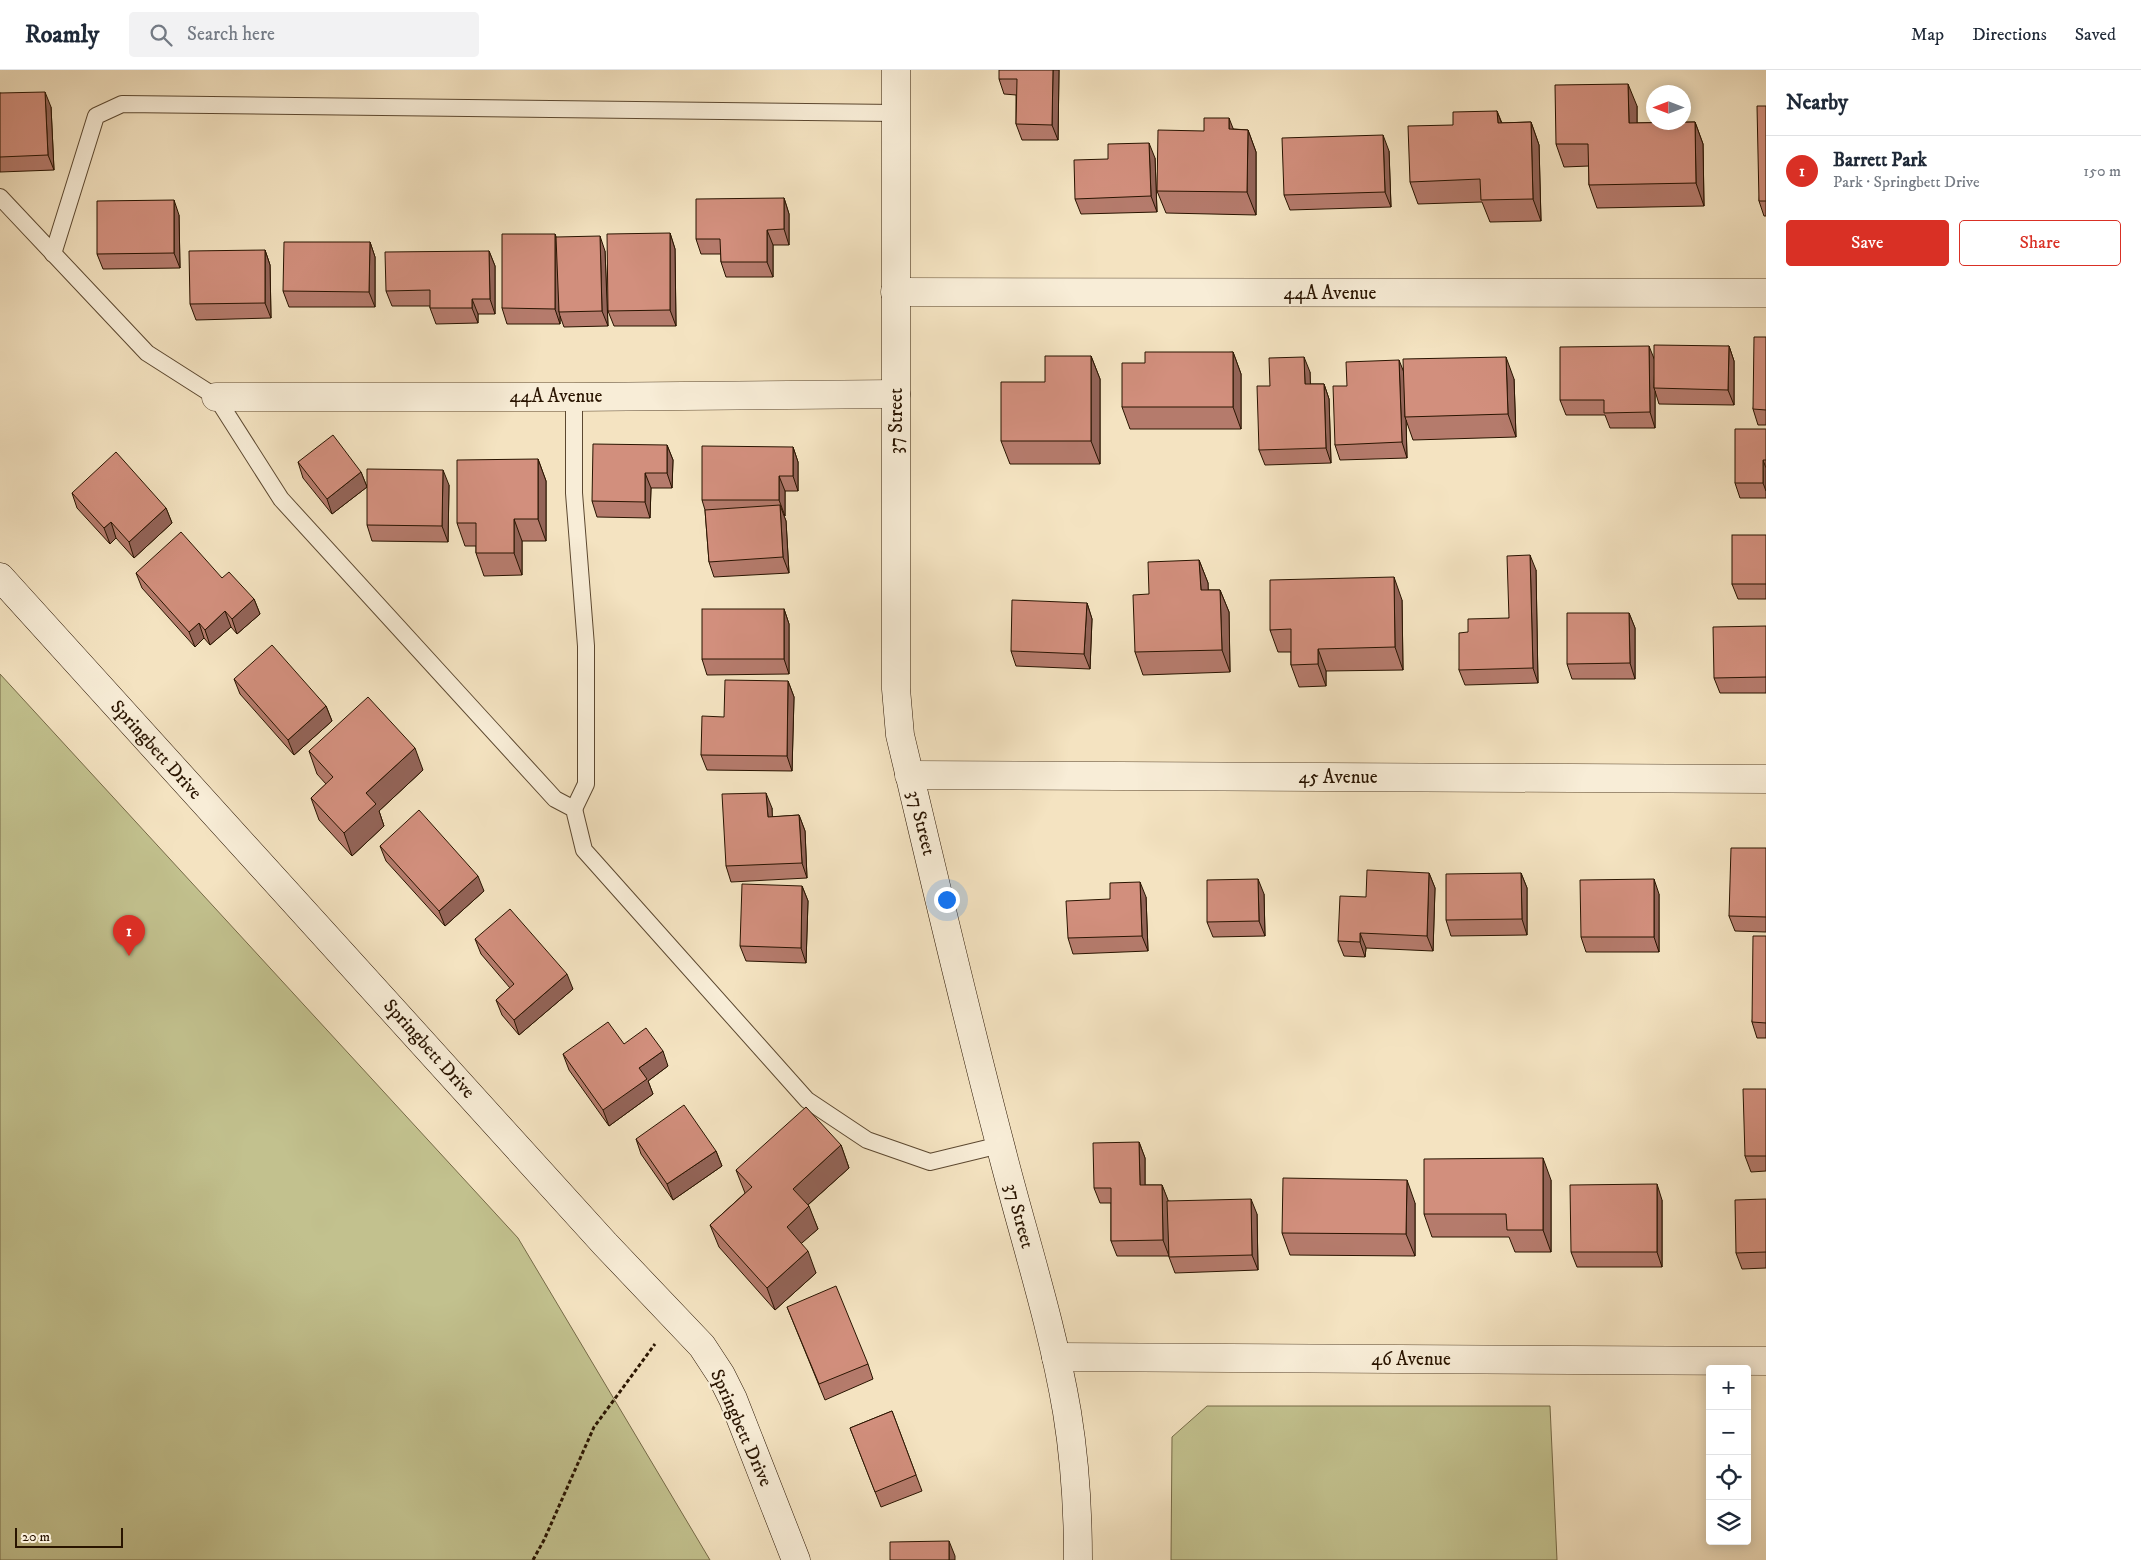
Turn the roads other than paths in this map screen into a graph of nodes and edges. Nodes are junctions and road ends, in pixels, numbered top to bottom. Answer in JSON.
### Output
{"nodes":[{"id":1,"x":896,"y":70,"type":"edge"},
{"id":2,"x":896,"y":113,"type":"junction"},
{"id":3,"x":0,"y":197,"type":"edge"},
{"id":4,"x":53,"y":254,"type":"junction"},
{"id":5,"x":895,"y":292,"type":"junction"},
{"id":6,"x":1766,"y":293,"type":"edge"},
{"id":7,"x":896,"y":394,"type":"junction"},
{"id":8,"x":216,"y":397,"type":"junction"},
{"id":9,"x":574,"y":397,"type":"junction"},
{"id":10,"x":0,"y":577,"type":"edge"},
{"id":11,"x":909,"y":775,"type":"junction"},
{"id":12,"x":1766,"y":779,"type":"edge"},
{"id":13,"x":574,"y":809,"type":"junction"},
{"id":14,"x":1000,"y":1145,"type":"junction"},
{"id":15,"x":1056,"y":1356,"type":"junction"},
{"id":16,"x":1766,"y":1361,"type":"edge"},
{"id":17,"x":796,"y":1560,"type":"edge"},
{"id":18,"x":1078,"y":1560,"type":"edge"}],
"edges":[{"from":1,"to":2,"type":"street","name":"37 Street"},
{"from":2,"to":4,"type":"lane"},
{"from":2,"to":5,"type":"street","name":"37 Street"},
{"from":3,"to":4,"type":"lane"},
{"from":4,"to":8,"type":"lane"},
{"from":5,"to":6,"type":"street","name":"44A Avenue"},
{"from":5,"to":7,"type":"street","name":"37 Street"},
{"from":7,"to":9,"type":"street","name":"44A Avenue"},
{"from":7,"to":11,"type":"street","name":"37 Street"},
{"from":8,"to":9,"type":"street","name":"44A Avenue"},
{"from":8,"to":13,"type":"lane"},
{"from":9,"to":13,"type":"lane"},
{"from":10,"to":17,"type":"street","name":"Springbett Drive"},
{"from":11,"to":12,"type":"street","name":"45 Avenue"},
{"from":11,"to":14,"type":"street","name":"37 Street"},
{"from":13,"to":14,"type":"lane"},
{"from":14,"to":15,"type":"street","name":"37 Street"},
{"from":15,"to":16,"type":"street","name":"46 Avenue"},
{"from":15,"to":18,"type":"street","name":"37 Street"}]}
